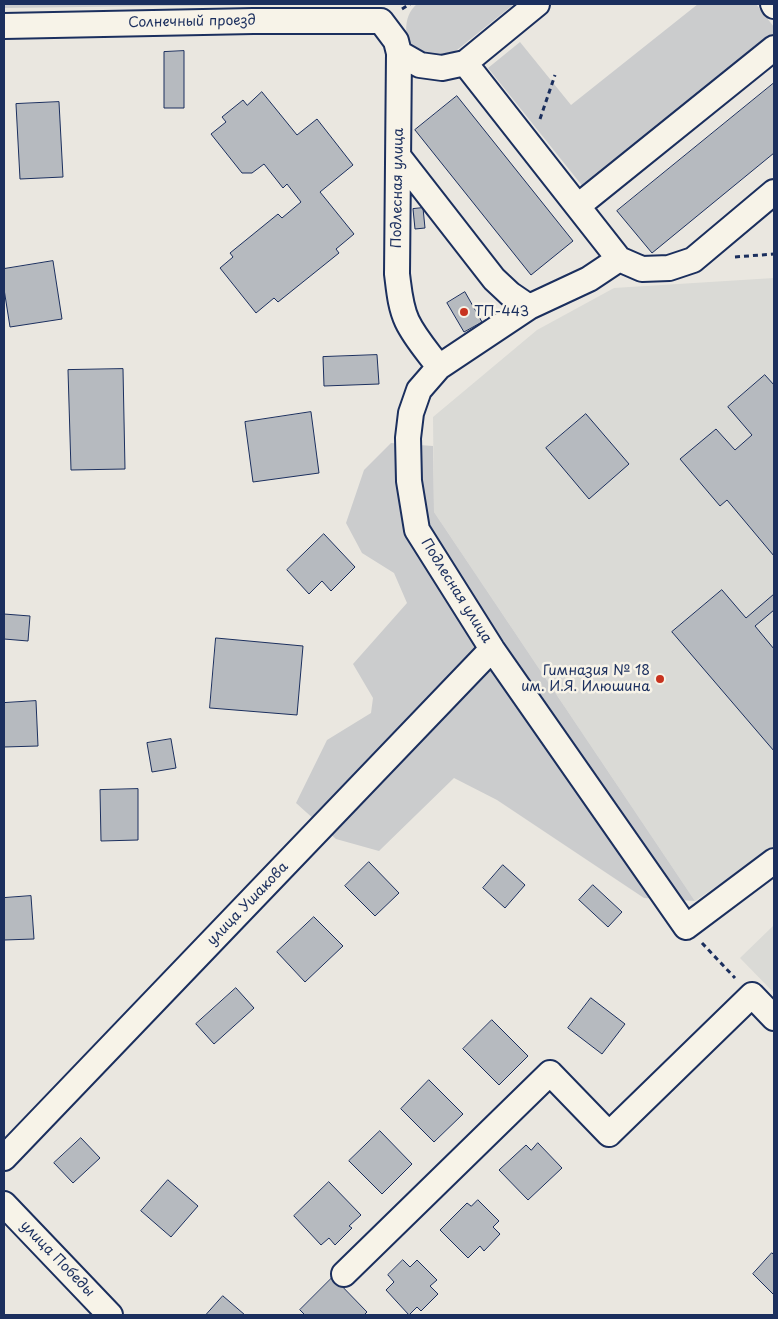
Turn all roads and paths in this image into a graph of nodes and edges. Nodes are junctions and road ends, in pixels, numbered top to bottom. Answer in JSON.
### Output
{"nodes":[{"id":1,"x":538,"y":4,"type":"edge"},
{"id":2,"x":299,"y":12,"type":"edge"},
{"id":3,"x":381,"y":22,"type":"joint"},
{"id":4,"x":4,"y":26,"type":"edge"},
{"id":5,"x":774,"y":48,"type":"edge"},
{"id":6,"x":399,"y":53,"type":"junction"},
{"id":7,"x":465,"y":63,"type":"junction"},
{"id":8,"x":555,"y":75,"type":"dead end"},
{"id":9,"x":526,"y":140,"type":"junction"},
{"id":10,"x":399,"y":157,"type":"junction"},
{"id":11,"x":774,"y":192,"type":"edge"},
{"id":12,"x":578,"y":206,"type":"junction"},
{"id":13,"x":620,"y":259,"type":"junction"},
{"id":14,"x":530,"y":307,"type":"junction"},
{"id":15,"x":439,"y":367,"type":"junction"},
{"id":16,"x":492,"y":649,"type":"junction"},
{"id":17,"x":774,"y":861,"type":"edge"},
{"id":18,"x":686,"y":926,"type":"junction"},
{"id":19,"x":752,"y":995,"type":"junction"},
{"id":20,"x":774,"y":1018,"type":"edge"},
{"id":21,"x":4,"y":1158,"type":"edge"},
{"id":22,"x":4,"y":1204,"type":"edge"},
{"id":23,"x":344,"y":1274,"type":"dead end"},
{"id":24,"x":110,"y":1315,"type":"edge"}],
"edges":[{"from":1,"to":7,"type":"street"},
{"from":2,"to":3,"type":"street","name":"Солнечный проезд"},
{"from":2,"to":4,"type":"street","name":"Солнечный проезд"},
{"from":3,"to":6,"type":"street","name":"Подлесная улица"},
{"from":5,"to":12,"type":"street"},
{"from":6,"to":7,"type":"street"},
{"from":6,"to":10,"type":"street","name":"Подлесная улица"},
{"from":7,"to":9,"type":"street"},
{"from":8,"to":9,"type":"path"},
{"from":9,"to":12,"type":"street"},
{"from":10,"to":14,"type":"street"},
{"from":10,"to":15,"type":"street","name":"Подлесная улица"},
{"from":11,"to":13,"type":"street"},
{"from":12,"to":13,"type":"street"},
{"from":13,"to":14,"type":"street"},
{"from":14,"to":15,"type":"street"},
{"from":15,"to":16,"type":"street","name":"Подлесная улица"},
{"from":16,"to":18,"type":"street","name":"Подлесная улица"},
{"from":16,"to":21,"type":"street","name":"улица Ушакова"},
{"from":17,"to":18,"type":"street"},
{"from":18,"to":19,"type":"path"},
{"from":19,"to":20,"type":"street"},
{"from":19,"to":23,"type":"street"},
{"from":22,"to":24,"type":"street","name":"улица Победы"}]}
